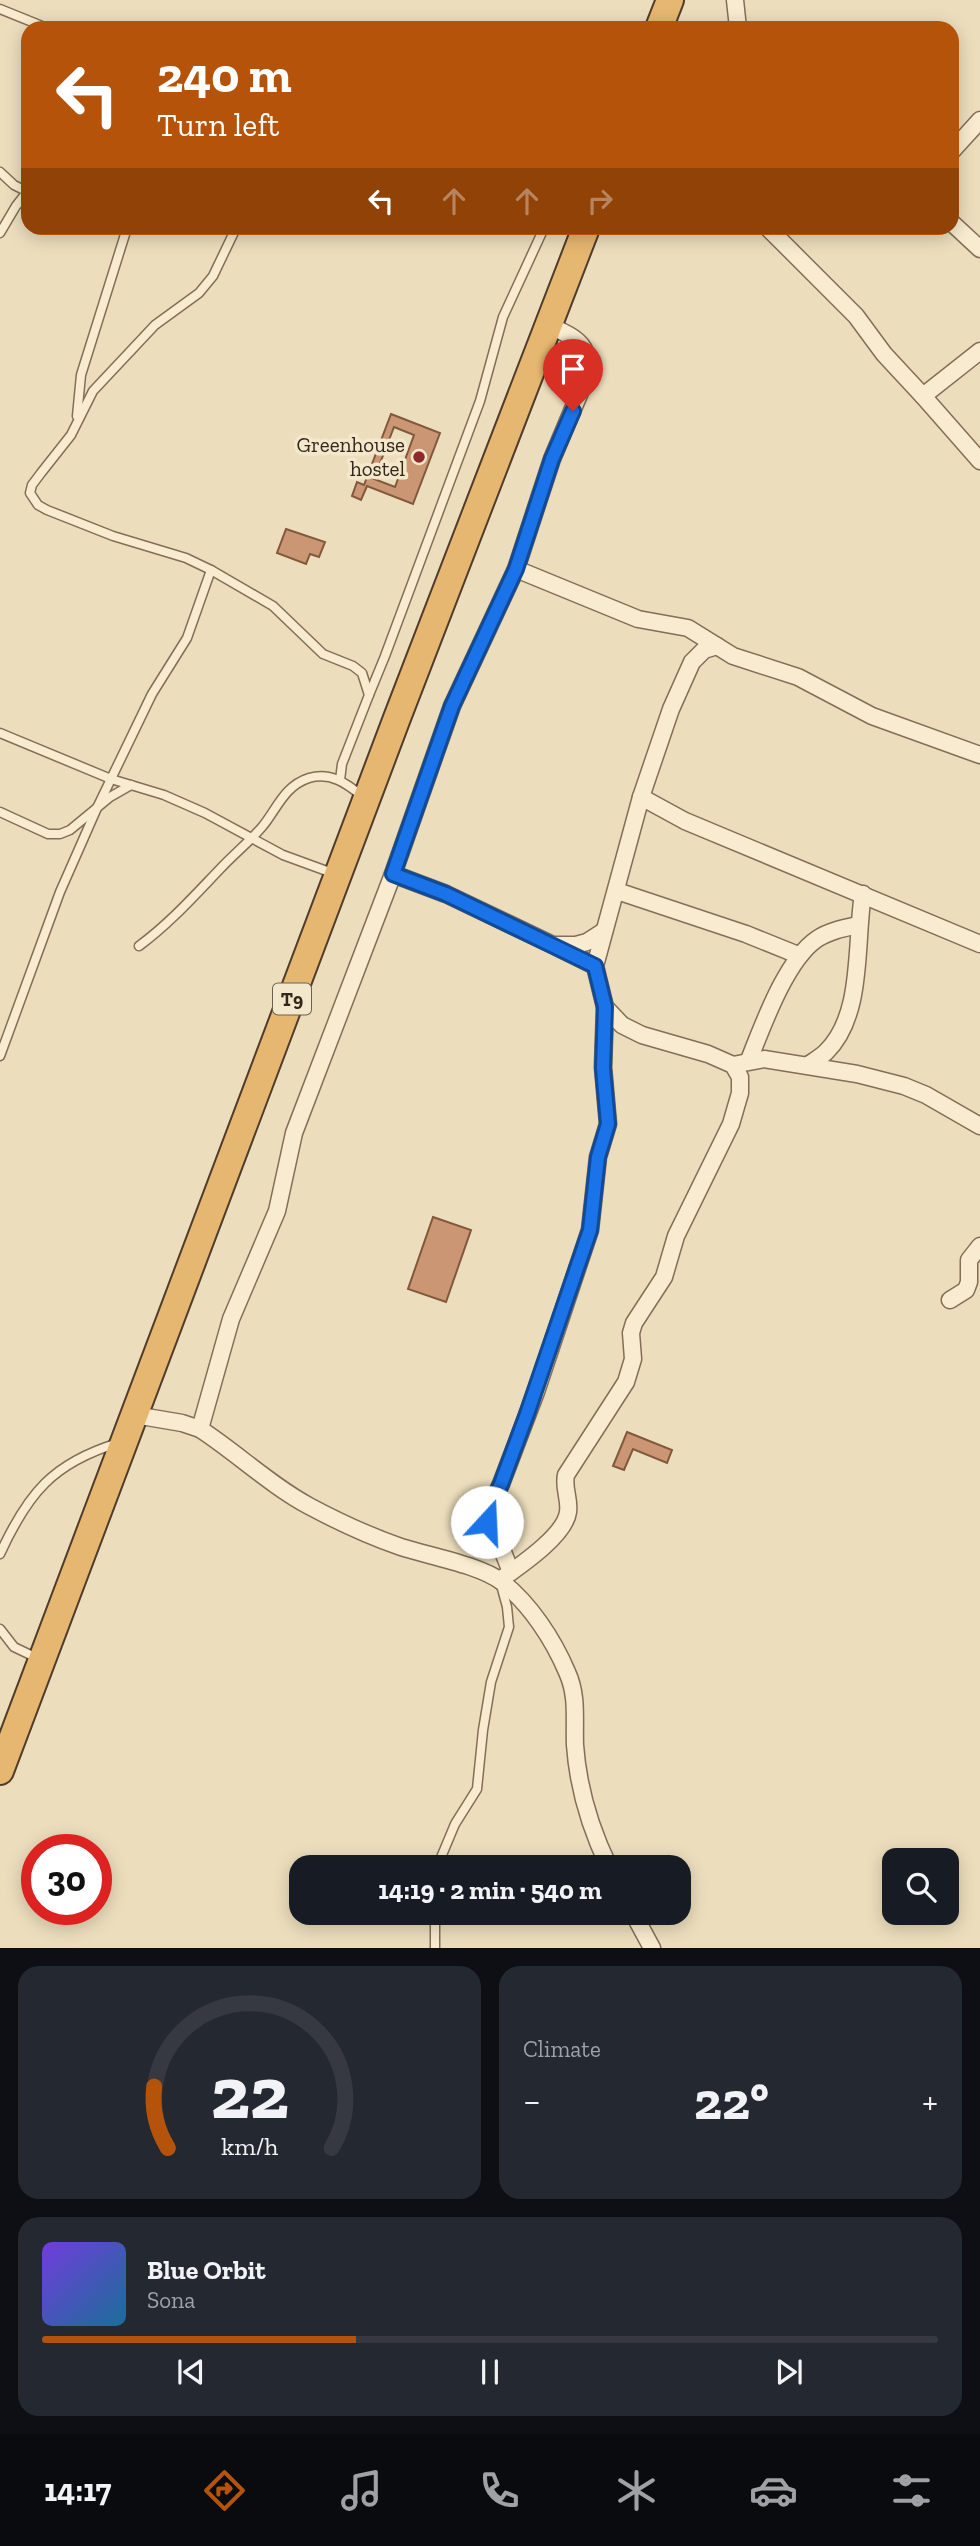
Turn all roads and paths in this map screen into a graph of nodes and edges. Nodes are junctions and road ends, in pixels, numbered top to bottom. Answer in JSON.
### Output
{"nodes":[{"id":1,"x":670,"y":0,"type":"edge"},
{"id":2,"x":735,"y":0,"type":"edge"},
{"id":3,"x":0,"y":9,"type":"edge"},
{"id":4,"x":30,"y":21,"type":"edge"},
{"id":5,"x":662,"y":21,"type":"edge"},
{"id":6,"x":737,"y":21,"type":"edge"},
{"id":7,"x":980,"y":120,"type":"edge"},
{"id":8,"x":959,"y":143,"type":"edge"},
{"id":9,"x":0,"y":172,"type":"edge"},
{"id":10,"x":0,"y":183,"type":"edge"},
{"id":11,"x":14,"y":185,"type":"junction"},
{"id":12,"x":21,"y":188,"type":"edge"},
{"id":13,"x":21,"y":200,"type":"edge"},
{"id":14,"x":959,"y":230,"type":"edge"},
{"id":15,"x":0,"y":233,"type":"edge"},
{"id":16,"x":125,"y":235,"type":"edge"},
{"id":17,"x":233,"y":235,"type":"edge"},
{"id":18,"x":541,"y":235,"type":"edge"},
{"id":19,"x":583,"y":235,"type":"edge"},
{"id":20,"x":775,"y":235,"type":"edge"},
{"id":21,"x":980,"y":249,"type":"edge"},
{"id":22,"x":549,"y":325,"type":"junction"},
{"id":23,"x":980,"y":351,"type":"edge"},
{"id":24,"x":923,"y":396,"type":"junction"},
{"id":25,"x":76,"y":425,"type":"junction"},
{"id":26,"x":980,"y":461,"type":"edge"},
{"id":27,"x":516,"y":569,"type":"junction"},
{"id":28,"x":211,"y":570,"type":"junction"},
{"id":29,"x":717,"y":646,"type":"junction"},
{"id":30,"x":369,"y":695,"type":"junction"},
{"id":31,"x":0,"y":733,"type":"edge"},
{"id":32,"x":980,"y":755,"type":"edge"},
{"id":33,"x":111,"y":779,"type":"junction"},
{"id":34,"x":340,"y":780,"type":"junction"},
{"id":35,"x":131,"y":785,"type":"junction"},
{"id":36,"x":641,"y":797,"type":"junction"},
{"id":37,"x":367,"y":800,"type":"junction"},
{"id":38,"x":97,"y":808,"type":"junction"},
{"id":39,"x":0,"y":812,"type":"edge"},
{"id":40,"x":250,"y":838,"type":"junction"},
{"id":41,"x":393,"y":874,"type":"junction"},
{"id":42,"x":339,"y":875,"type":"junction"},
{"id":43,"x":617,"y":891,"type":"junction"},
{"id":44,"x":863,"y":894,"type":"junction"},
{"id":45,"x":858,"y":925,"type":"junction"},
{"id":46,"x":604,"y":931,"type":"junction"},
{"id":47,"x":980,"y":944,"type":"edge"},
{"id":48,"x":553,"y":945,"type":"junction"},
{"id":49,"x":139,"y":946,"type":"dead end"},
{"id":50,"x":798,"y":955,"type":"junction"},
{"id":51,"x":595,"y":966,"type":"junction"},
{"id":52,"x":605,"y":1007,"type":"junction"},
{"id":53,"x":0,"y":1056,"type":"edge"},
{"id":54,"x":749,"y":1060,"type":"junction"},
{"id":55,"x":733,"y":1065,"type":"junction"},
{"id":56,"x":808,"y":1065,"type":"junction"},
{"id":57,"x":980,"y":1126,"type":"edge"},
{"id":58,"x":980,"y":1246,"type":"edge"},
{"id":59,"x":950,"y":1300,"type":"dead end"},
{"id":60,"x":135,"y":1415,"type":"junction"},
{"id":61,"x":200,"y":1429,"type":"junction"},
{"id":62,"x":125,"y":1440,"type":"junction"},
{"id":63,"x":0,"y":1553,"type":"edge"},
{"id":64,"x":506,"y":1576,"type":"junction"},
{"id":65,"x":0,"y":1629,"type":"edge"},
{"id":66,"x":41,"y":1661,"type":"junction"},
{"id":67,"x":0,"y":1772,"type":"edge"},
{"id":68,"x":442,"y":1855,"type":"edge"},
{"id":69,"x":605,"y":1855,"type":"edge"},
{"id":70,"x":436,"y":1925,"type":"edge"},
{"id":71,"x":640,"y":1925,"type":"edge"},
{"id":72,"x":437,"y":1946,"type":"edge"},
{"id":73,"x":652,"y":1948,"type":"edge"}],
"edges":[{"from":1,"to":5,"type":"highway"},
{"from":2,"to":6,"type":"street"},
{"from":3,"to":4,"type":"lane"},
{"from":7,"to":8,"type":"street"},
{"from":9,"to":11,"type":"lane"},
{"from":10,"to":11,"type":"lane"},
{"from":11,"to":12,"type":"lane"},
{"from":13,"to":15,"type":"lane"},
{"from":14,"to":21,"type":"street"},
{"from":16,"to":25,"type":"lane"},
{"from":17,"to":25,"type":"lane"},
{"from":18,"to":30,"type":"lane"},
{"from":19,"to":22,"type":"highway","number":"T9"},
{"from":20,"to":24,"type":"street"},
{"from":22,"to":27,"type":"street"},
{"from":22,"to":37,"type":"highway","number":"T9"},
{"from":23,"to":24,"type":"street"},
{"from":24,"to":26,"type":"street"},
{"from":25,"to":28,"type":"lane"},
{"from":27,"to":29,"type":"street"},
{"from":27,"to":41,"type":"street"},
{"from":28,"to":30,"type":"lane"},
{"from":28,"to":33,"type":"lane"},
{"from":29,"to":32,"type":"street"},
{"from":29,"to":36,"type":"street"},
{"from":30,"to":34,"type":"lane"},
{"from":31,"to":33,"type":"lane"},
{"from":33,"to":35,"type":"lane"},
{"from":33,"to":38,"type":"lane"},
{"from":34,"to":37,"type":"lane"},
{"from":34,"to":40,"type":"lane"},
{"from":35,"to":38,"type":"lane"},
{"from":35,"to":40,"type":"lane"},
{"from":36,"to":43,"type":"street"},
{"from":36,"to":44,"type":"street"},
{"from":37,"to":42,"type":"highway","number":"T9"},
{"from":38,"to":39,"type":"lane"},
{"from":38,"to":53,"type":"lane"},
{"from":40,"to":42,"type":"lane"},
{"from":40,"to":49,"type":"lane"},
{"from":41,"to":48,"type":"street"},
{"from":41,"to":61,"type":"street"},
{"from":42,"to":60,"type":"highway","number":"T9"},
{"from":43,"to":46,"type":"street"},
{"from":43,"to":50,"type":"street"},
{"from":44,"to":45,"type":"street"},
{"from":44,"to":47,"type":"street"},
{"from":45,"to":50,"type":"street"},
{"from":45,"to":56,"type":"street"},
{"from":46,"to":48,"type":"street"},
{"from":46,"to":51,"type":"street"},
{"from":48,"to":51,"type":"street"},
{"from":50,"to":54,"type":"street"},
{"from":51,"to":52,"type":"street"},
{"from":52,"to":55,"type":"street"},
{"from":52,"to":64,"type":"street"},
{"from":54,"to":55,"type":"street"},
{"from":54,"to":56,"type":"street"},
{"from":55,"to":64,"type":"street"},
{"from":56,"to":57,"type":"street"},
{"from":58,"to":59,"type":"street"},
{"from":60,"to":61,"type":"street"},
{"from":60,"to":62,"type":"highway","number":"T9"},
{"from":61,"to":64,"type":"street"},
{"from":62,"to":63,"type":"lane"},
{"from":62,"to":66,"type":"highway","number":"T9"},
{"from":64,"to":68,"type":"lane"},
{"from":64,"to":69,"type":"street"},
{"from":65,"to":66,"type":"lane"},
{"from":66,"to":67,"type":"highway","number":"T9"},
{"from":70,"to":72,"type":"lane"},
{"from":71,"to":73,"type":"street"}]}
